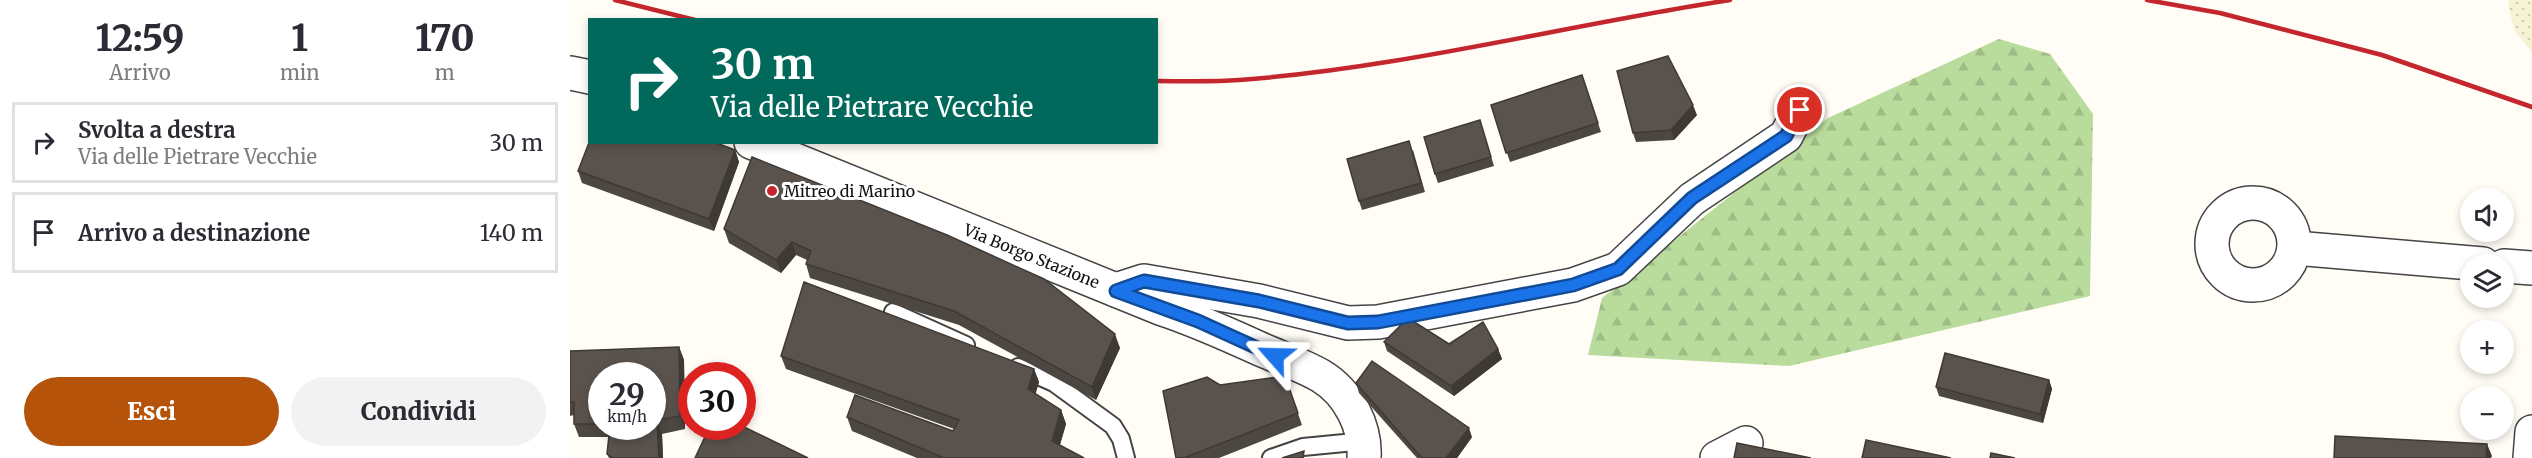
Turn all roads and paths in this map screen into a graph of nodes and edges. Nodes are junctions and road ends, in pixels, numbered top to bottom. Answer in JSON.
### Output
{"nodes":[{"id":1,"x":570,"y":73,"type":"edge"},
{"id":2,"x":588,"y":77,"type":"edge"},
{"id":3,"x":1800,"y":110,"type":"dead end"},
{"id":4,"x":756,"y":144,"type":"edge"},
{"id":5,"x":2295,"y":248,"type":"dead end"},
{"id":6,"x":2460,"y":262,"type":"edge"},
{"id":7,"x":2514,"y":267,"type":"edge"},
{"id":8,"x":2532,"y":268,"type":"edge"},
{"id":9,"x":1116,"y":291,"type":"junction"},
{"id":10,"x":893,"y":312,"type":"edge"},
{"id":11,"x":979,"y":350,"type":"edge"},
{"id":12,"x":1000,"y":359,"type":"edge"},
{"id":13,"x":2532,"y":432,"type":"edge"},
{"id":14,"x":1746,"y":443,"type":"edge"},
{"id":15,"x":1364,"y":450,"type":"edge"},
{"id":16,"x":1126,"y":458,"type":"edge"},
{"id":17,"x":1271,"y":458,"type":"edge"},
{"id":18,"x":1717,"y":458,"type":"edge"},
{"id":19,"x":2530,"y":458,"type":"edge"}],
"edges":[{"from":1,"to":2,"type":"street"},
{"from":3,"to":9,"type":"street"},
{"from":4,"to":9,"type":"street","name":"Via Borgo Stazione"},
{"from":5,"to":6,"type":"street"},
{"from":7,"to":8,"type":"street"},
{"from":9,"to":15,"type":"street","name":"Via Borgo Stazione"},
{"from":10,"to":11,"type":"lane"},
{"from":12,"to":16,"type":"lane"},
{"from":13,"to":19,"type":"street"},
{"from":14,"to":18,"type":"street"},
{"from":15,"to":17,"type":"lane"}]}
